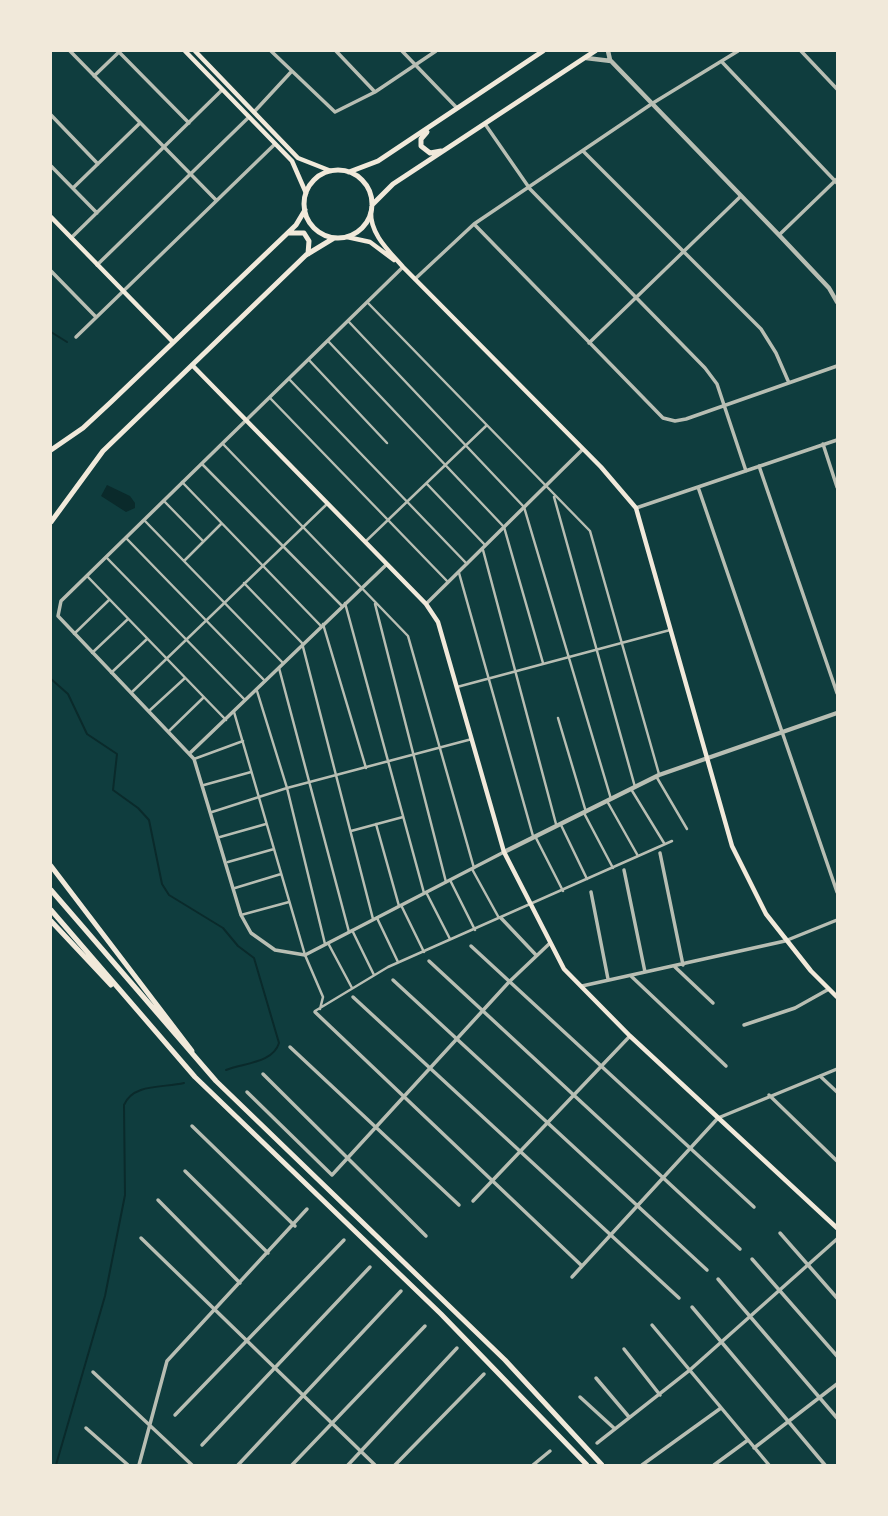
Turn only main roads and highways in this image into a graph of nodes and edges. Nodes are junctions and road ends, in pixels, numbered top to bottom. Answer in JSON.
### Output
{"nodes":[{"id":1,"x":185,"y":51,"type":"edge"},
{"id":2,"x":195,"y":51,"type":"edge"},
{"id":3,"x":543,"y":51,"type":"edge"},
{"id":4,"x":595,"y":51,"type":"edge"},
{"id":5,"x":251,"y":115,"type":"junction"},
{"id":6,"x":433,"y":125,"type":"junction"},
{"id":7,"x":444,"y":150,"type":"junction"},
{"id":8,"x":331,"y":171,"type":"junction"},
{"id":9,"x":349,"y":172,"type":"junction"},
{"id":10,"x":306,"y":192,"type":"junction"},
{"id":11,"x":372,"y":205,"type":"junction"},
{"id":12,"x":305,"y":210,"type":"junction"},
{"id":13,"x":371,"y":212,"type":"junction"},
{"id":14,"x":51,"y":217,"type":"edge"},
{"id":15,"x":287,"y":233,"type":"junction"},
{"id":16,"x":346,"y":237,"type":"junction"},
{"id":17,"x":334,"y":238,"type":"junction"},
{"id":18,"x":308,"y":254,"type":"junction"},
{"id":19,"x":402,"y":267,"type":"junction"},
{"id":20,"x":173,"y":342,"type":"junction"},
{"id":21,"x":193,"y":366,"type":"junction"},
{"id":22,"x":51,"y":450,"type":"edge"},
{"id":23,"x":51,"y":522,"type":"edge"},
{"id":24,"x":51,"y":866,"type":"edge"},
{"id":25,"x":51,"y":890,"type":"edge"},
{"id":26,"x":51,"y":910,"type":"edge"},
{"id":27,"x":51,"y":921,"type":"edge"},
{"id":28,"x":837,"y":997,"type":"edge"},
{"id":29,"x":164,"y":1042,"type":"junction"},
{"id":30,"x":207,"y":1070,"type":"junction"},
{"id":31,"x":837,"y":1228,"type":"edge"},
{"id":32,"x":587,"y":1465,"type":"edge"},
{"id":33,"x":602,"y":1465,"type":"edge"}],
"edges":[{"from":1,"to":5,"type":"main road"},
{"from":2,"to":5,"type":"main road"},
{"from":3,"to":6,"type":"main road"},
{"from":4,"to":7,"type":"main road"},
{"from":5,"to":8,"type":"main road"},
{"from":5,"to":10,"type":"main road"},
{"from":6,"to":7,"type":"main road"},
{"from":6,"to":9,"type":"main road"},
{"from":7,"to":11,"type":"main road"},
{"from":8,"to":9,"type":"main road"},
{"from":8,"to":10,"type":"main road"},
{"from":9,"to":11,"type":"main road"},
{"from":10,"to":12,"type":"main road"},
{"from":11,"to":13,"type":"main road"},
{"from":12,"to":15,"type":"main road"},
{"from":12,"to":17,"type":"main road"},
{"from":13,"to":16,"type":"main road"},
{"from":13,"to":19,"type":"main road"},
{"from":14,"to":20,"type":"main road"},
{"from":15,"to":18,"type":"main road"},
{"from":15,"to":20,"type":"main road"},
{"from":16,"to":17,"type":"main road"},
{"from":16,"to":19,"type":"main road"},
{"from":17,"to":18,"type":"main road"},
{"from":18,"to":21,"type":"main road"},
{"from":19,"to":28,"type":"main road"},
{"from":20,"to":22,"type":"main road"},
{"from":21,"to":23,"type":"main road"},
{"from":21,"to":31,"type":"main road"},
{"from":24,"to":30,"type":"main road"},
{"from":25,"to":30,"type":"main road"},
{"from":26,"to":29,"type":"main road"},
{"from":27,"to":29,"type":"main road"},
{"from":29,"to":32,"type":"main road"},
{"from":30,"to":33,"type":"main road"}]}
